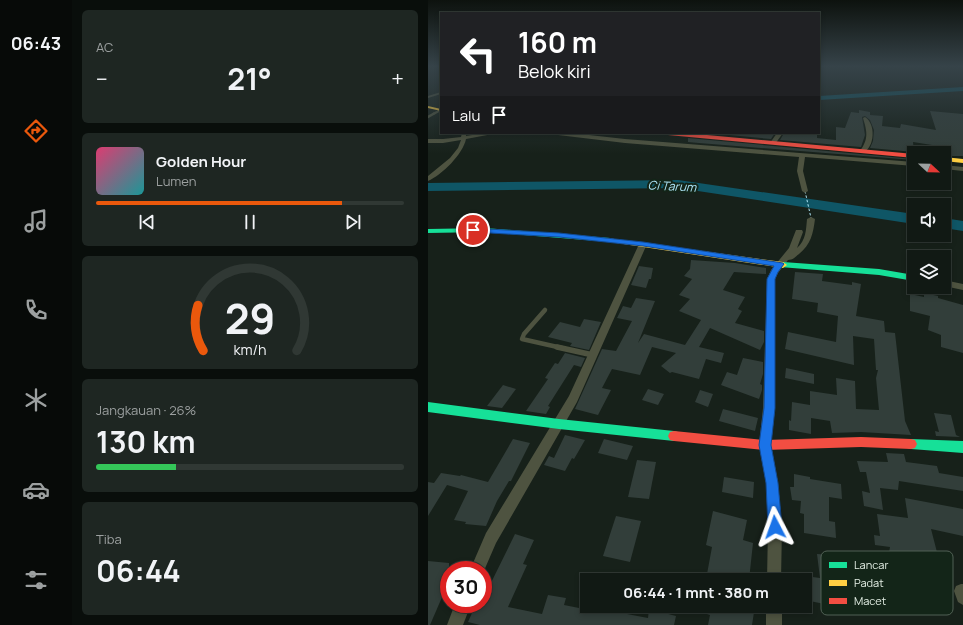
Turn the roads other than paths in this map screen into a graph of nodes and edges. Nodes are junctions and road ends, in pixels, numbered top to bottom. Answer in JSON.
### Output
{"nodes":[{"id":1,"x":428,"y":107,"type":"edge"},
{"id":2,"x":440,"y":110,"type":"edge"},
{"id":3,"x":440,"y":111,"type":"edge"},
{"id":4,"x":428,"y":117,"type":"edge"},
{"id":5,"x":865,"y":118,"type":"dead end"},
{"id":6,"x":480,"y":134,"type":"edge"},
{"id":7,"x":566,"y":134,"type":"edge"},
{"id":8,"x":678,"y":134,"type":"edge"},
{"id":9,"x":779,"y":134,"type":"edge"},
{"id":10,"x":464,"y":135,"type":"edge"},
{"id":11,"x":428,"y":141,"type":"edge"},
{"id":12,"x":773,"y":143,"type":"junction"},
{"id":13,"x":863,"y":151,"type":"junction"},
{"id":14,"x":802,"y":155,"type":"junction"},
{"id":15,"x":907,"y":155,"type":"edge"},
{"id":16,"x":951,"y":160,"type":"edge"},
{"id":17,"x":963,"y":161,"type":"edge"},
{"id":18,"x":907,"y":163,"type":"edge"},
{"id":19,"x":951,"y":168,"type":"edge"},
{"id":20,"x":963,"y":169,"type":"edge"},
{"id":21,"x":428,"y":179,"type":"edge"},
{"id":22,"x":805,"y":191,"type":"dead end"},
{"id":23,"x":811,"y":219,"type":"dead end"},
{"id":24,"x":428,"y":231,"type":"edge"},
{"id":25,"x":799,"y":232,"type":"dead end"},
{"id":26,"x":643,"y":244,"type":"junction"},
{"id":27,"x":780,"y":264,"type":"junction"},
{"id":28,"x":907,"y":277,"type":"edge"},
{"id":29,"x":951,"y":284,"type":"edge"},
{"id":30,"x":963,"y":287,"type":"edge"},
{"id":31,"x":545,"y":310,"type":"dead end"},
{"id":32,"x":593,"y":355,"type":"junction"},
{"id":33,"x":428,"y":407,"type":"edge"},
{"id":34,"x":559,"y":424,"type":"junction"},
{"id":35,"x":765,"y":445,"type":"junction"},
{"id":36,"x":963,"y":447,"type":"edge"},
{"id":37,"x":481,"y":561,"type":"edge"},
{"id":38,"x":774,"y":573,"type":"edge"},
{"id":39,"x":460,"y":613,"type":"edge"},
{"id":40,"x":774,"y":613,"type":"edge"},
{"id":41,"x":455,"y":625,"type":"edge"},
{"id":42,"x":774,"y":625,"type":"edge"}],
"edges":[{"from":1,"to":2,"type":"street"},
{"from":3,"to":4,"type":"lane"},
{"from":5,"to":13,"type":"street"},
{"from":6,"to":10,"type":"street"},
{"from":7,"to":14,"type":"street"},
{"from":8,"to":12,"type":"street"},
{"from":9,"to":12,"type":"street"},
{"from":10,"to":11,"type":"street"},
{"from":10,"to":21,"type":"street"},
{"from":12,"to":13,"type":"street"},
{"from":13,"to":15,"type":"street"},
{"from":14,"to":18,"type":"street"},
{"from":14,"to":22,"type":"street"},
{"from":16,"to":17,"type":"street"},
{"from":19,"to":20,"type":"street"},
{"from":23,"to":27,"type":"street"},
{"from":24,"to":26,"type":"street"},
{"from":25,"to":27,"type":"street"},
{"from":26,"to":27,"type":"street"},
{"from":26,"to":32,"type":"street"},
{"from":27,"to":28,"type":"street"},
{"from":27,"to":35,"type":"street"},
{"from":29,"to":30,"type":"street"},
{"from":31,"to":32,"type":"lane"},
{"from":32,"to":34,"type":"street"},
{"from":33,"to":34,"type":"street"},
{"from":34,"to":35,"type":"street"},
{"from":34,"to":37,"type":"street"},
{"from":35,"to":36,"type":"street"},
{"from":35,"to":38,"type":"street"},
{"from":39,"to":41,"type":"street"},
{"from":40,"to":42,"type":"street"}]}
